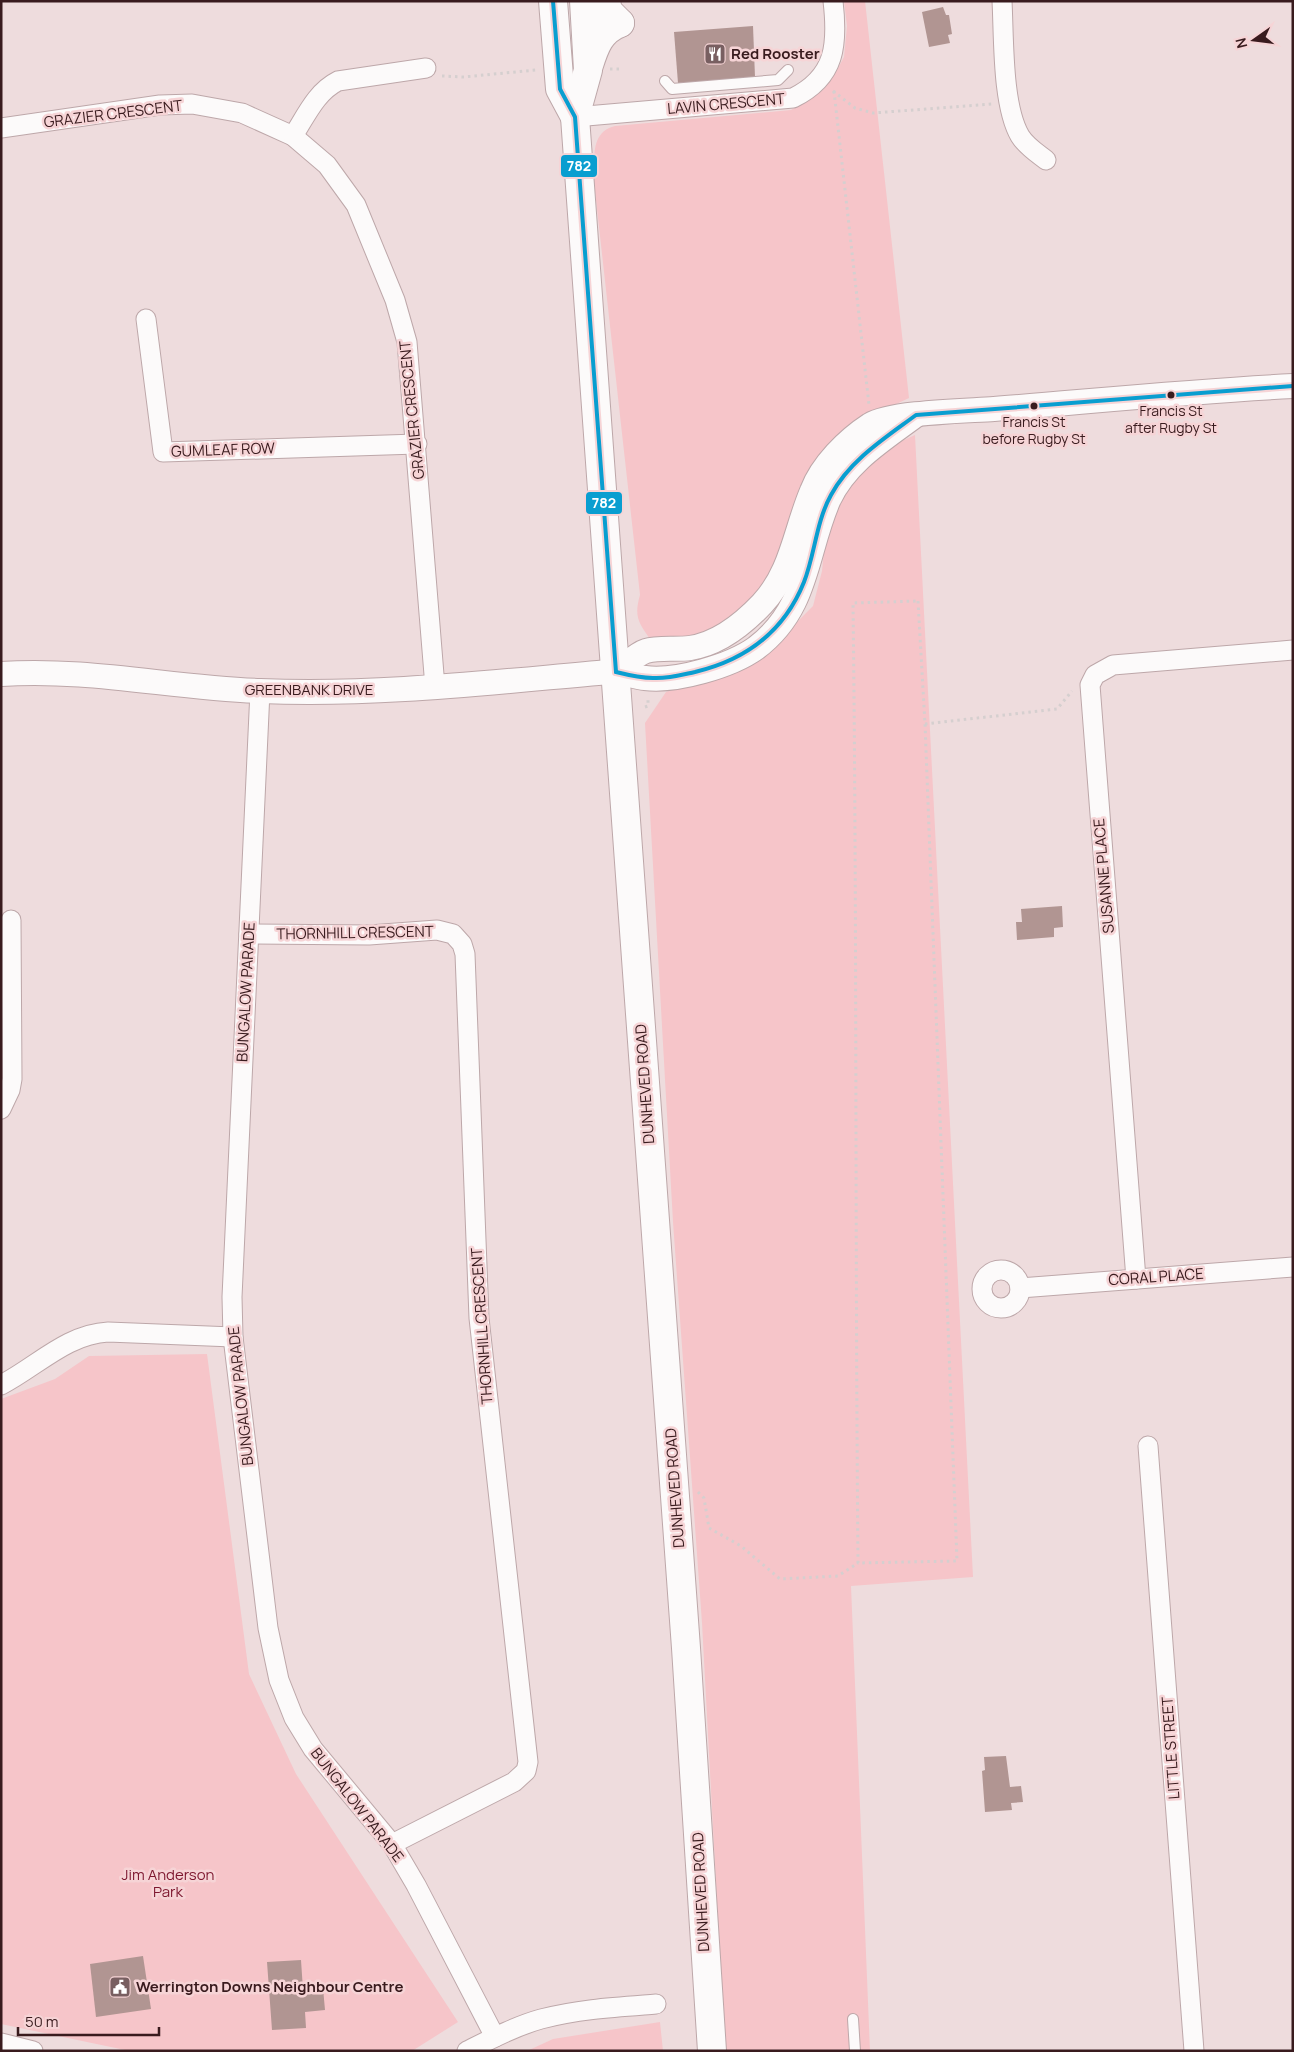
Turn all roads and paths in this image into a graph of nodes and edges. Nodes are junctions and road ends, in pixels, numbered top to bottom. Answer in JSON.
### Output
{"nodes":[{"id":1,"x":553,"y":1,"type":"edge"},
{"id":2,"x":584,"y":1,"type":"edge"},
{"id":3,"x":606,"y":1,"type":"edge"},
{"id":4,"x":832,"y":1,"type":"edge"},
{"id":5,"x":1002,"y":1,"type":"edge"},
{"id":6,"x":426,"y":68,"type":"joint"},
{"id":7,"x":543,"y":69,"type":"dead end"},
{"id":8,"x":588,"y":70,"type":"junction"},
{"id":9,"x":788,"y":70,"type":"dead end"},
{"id":10,"x":821,"y":77,"type":"junction"},
{"id":11,"x":665,"y":81,"type":"dead end"},
{"id":12,"x":834,"y":92,"type":"junction"},
{"id":13,"x":1009,"y":103,"type":"junction"},
{"id":14,"x":575,"y":117,"type":"junction"},
{"id":15,"x":1,"y":128,"type":"edge"},
{"id":16,"x":293,"y":136,"type":"junction"},
{"id":17,"x":1046,"y":160,"type":"dead end"},
{"id":18,"x":146,"y":319,"type":"dead end"},
{"id":19,"x":1293,"y":386,"type":"edge"},
{"id":20,"x":870,"y":410,"type":"dead end"},
{"id":21,"x":417,"y":444,"type":"junction"},
{"id":22,"x":1293,"y":650,"type":"edge"},
{"id":23,"x":616,"y":672,"type":"junction"},
{"id":24,"x":1,"y":674,"type":"edge"},
{"id":25,"x":1086,"y":683,"type":"junction"},
{"id":26,"x":435,"y":687,"type":"junction"},
{"id":27,"x":260,"y":691,"type":"junction"},
{"id":28,"x":648,"y":700,"type":"dead end"},
{"id":29,"x":645,"y":707,"type":"dead end"},
{"id":30,"x":925,"y":724,"type":"junction"},
{"id":31,"x":10,"y":920,"type":"dead end"},
{"id":32,"x":249,"y":934,"type":"junction"},
{"id":33,"x":1,"y":1109,"type":"edge"},
{"id":34,"x":1293,"y":1267,"type":"edge"},
{"id":35,"x":1136,"y":1279,"type":"junction"},
{"id":36,"x":1020,"y":1288,"type":"dead end"},
{"id":37,"x":233,"y":1337,"type":"junction"},
{"id":38,"x":1,"y":1385,"type":"edge"},
{"id":39,"x":1148,"y":1446,"type":"dead end"},
{"id":40,"x":673,"y":1469,"type":"junction"},
{"id":41,"x":858,"y":1563,"type":"junction"},
{"id":42,"x":392,"y":1844,"type":"junction"},
{"id":43,"x":656,"y":2004,"type":"dead end"},
{"id":44,"x":853,"y":2019,"type":"dead end"},
{"id":45,"x":495,"y":2037,"type":"junction"},
{"id":46,"x":1,"y":2043,"type":"edge"},
{"id":47,"x":713,"y":2049,"type":"edge"},
{"id":48,"x":33,"y":2051,"type":"edge"},
{"id":49,"x":467,"y":2051,"type":"edge"},
{"id":50,"x":855,"y":2051,"type":"edge"},
{"id":51,"x":1194,"y":2051,"type":"edge"}],
"edges":[{"from":1,"to":14,"type":"main road","name":"DUNHEVED ROAD"},
{"from":2,"to":8,"type":"main road","name":"DUNHEVED ROAD"},
{"from":3,"to":8,"type":"main road"},
{"from":4,"to":10,"type":"street","name":"LAVIN CRESCENT"},
{"from":5,"to":13,"type":"street"},
{"from":6,"to":7,"type":"path"},
{"from":6,"to":16,"type":"street"},
{"from":8,"to":14,"type":"main road","name":"DUNHEVED ROAD"},
{"from":9,"to":11,"type":"lane"},
{"from":10,"to":12,"type":"path"},
{"from":10,"to":14,"type":"street","name":"LAVIN CRESCENT"},
{"from":12,"to":13,"type":"path"},
{"from":12,"to":20,"type":"path"},
{"from":13,"to":17,"type":"street"},
{"from":14,"to":23,"type":"main road","name":"DUNHEVED ROAD"},
{"from":15,"to":16,"type":"street","name":"GRAZIER CRESCENT"},
{"from":16,"to":21,"type":"street","name":"GRAZIER CRESCENT"},
{"from":18,"to":21,"type":"street","name":"GUMLEAF ROW"},
{"from":19,"to":23,"type":"street","name":"GREENBANK DRIVE"},
{"from":21,"to":26,"type":"street","name":"GRAZIER CRESCENT"},
{"from":22,"to":25,"type":"street"},
{"from":23,"to":26,"type":"street","name":"GREENBANK DRIVE"},
{"from":23,"to":40,"type":"main road","name":"DUNHEVED ROAD"},
{"from":24,"to":27,"type":"street","name":"GREENBANK DRIVE"},
{"from":25,"to":30,"type":"path"},
{"from":25,"to":35,"type":"street","name":"SUSANNE PLACE"},
{"from":26,"to":27,"type":"street","name":"GREENBANK DRIVE"},
{"from":27,"to":32,"type":"street","name":"BUNGALOW PARADE"},
{"from":28,"to":29,"type":"path"},
{"from":30,"to":41,"type":"path"},
{"from":30,"to":41,"type":"path"},
{"from":31,"to":33,"type":"street"},
{"from":32,"to":37,"type":"street","name":"BUNGALOW PARADE"},
{"from":32,"to":42,"type":"street","name":"THORNHILL CRESCENT"},
{"from":34,"to":35,"type":"street","name":"CORAL PLACE"},
{"from":35,"to":36,"type":"street","name":"CORAL PLACE"},
{"from":37,"to":38,"type":"street"},
{"from":37,"to":42,"type":"street","name":"BUNGALOW PARADE"},
{"from":39,"to":51,"type":"street","name":"LITTLE STREET"},
{"from":40,"to":41,"type":"path"},
{"from":40,"to":47,"type":"main road","name":"DUNHEVED ROAD"},
{"from":42,"to":45,"type":"street","name":"BUNGALOW PARADE"},
{"from":43,"to":45,"type":"street"},
{"from":44,"to":50,"type":"lane"},
{"from":45,"to":49,"type":"street"},
{"from":46,"to":48,"type":"street"}]}
